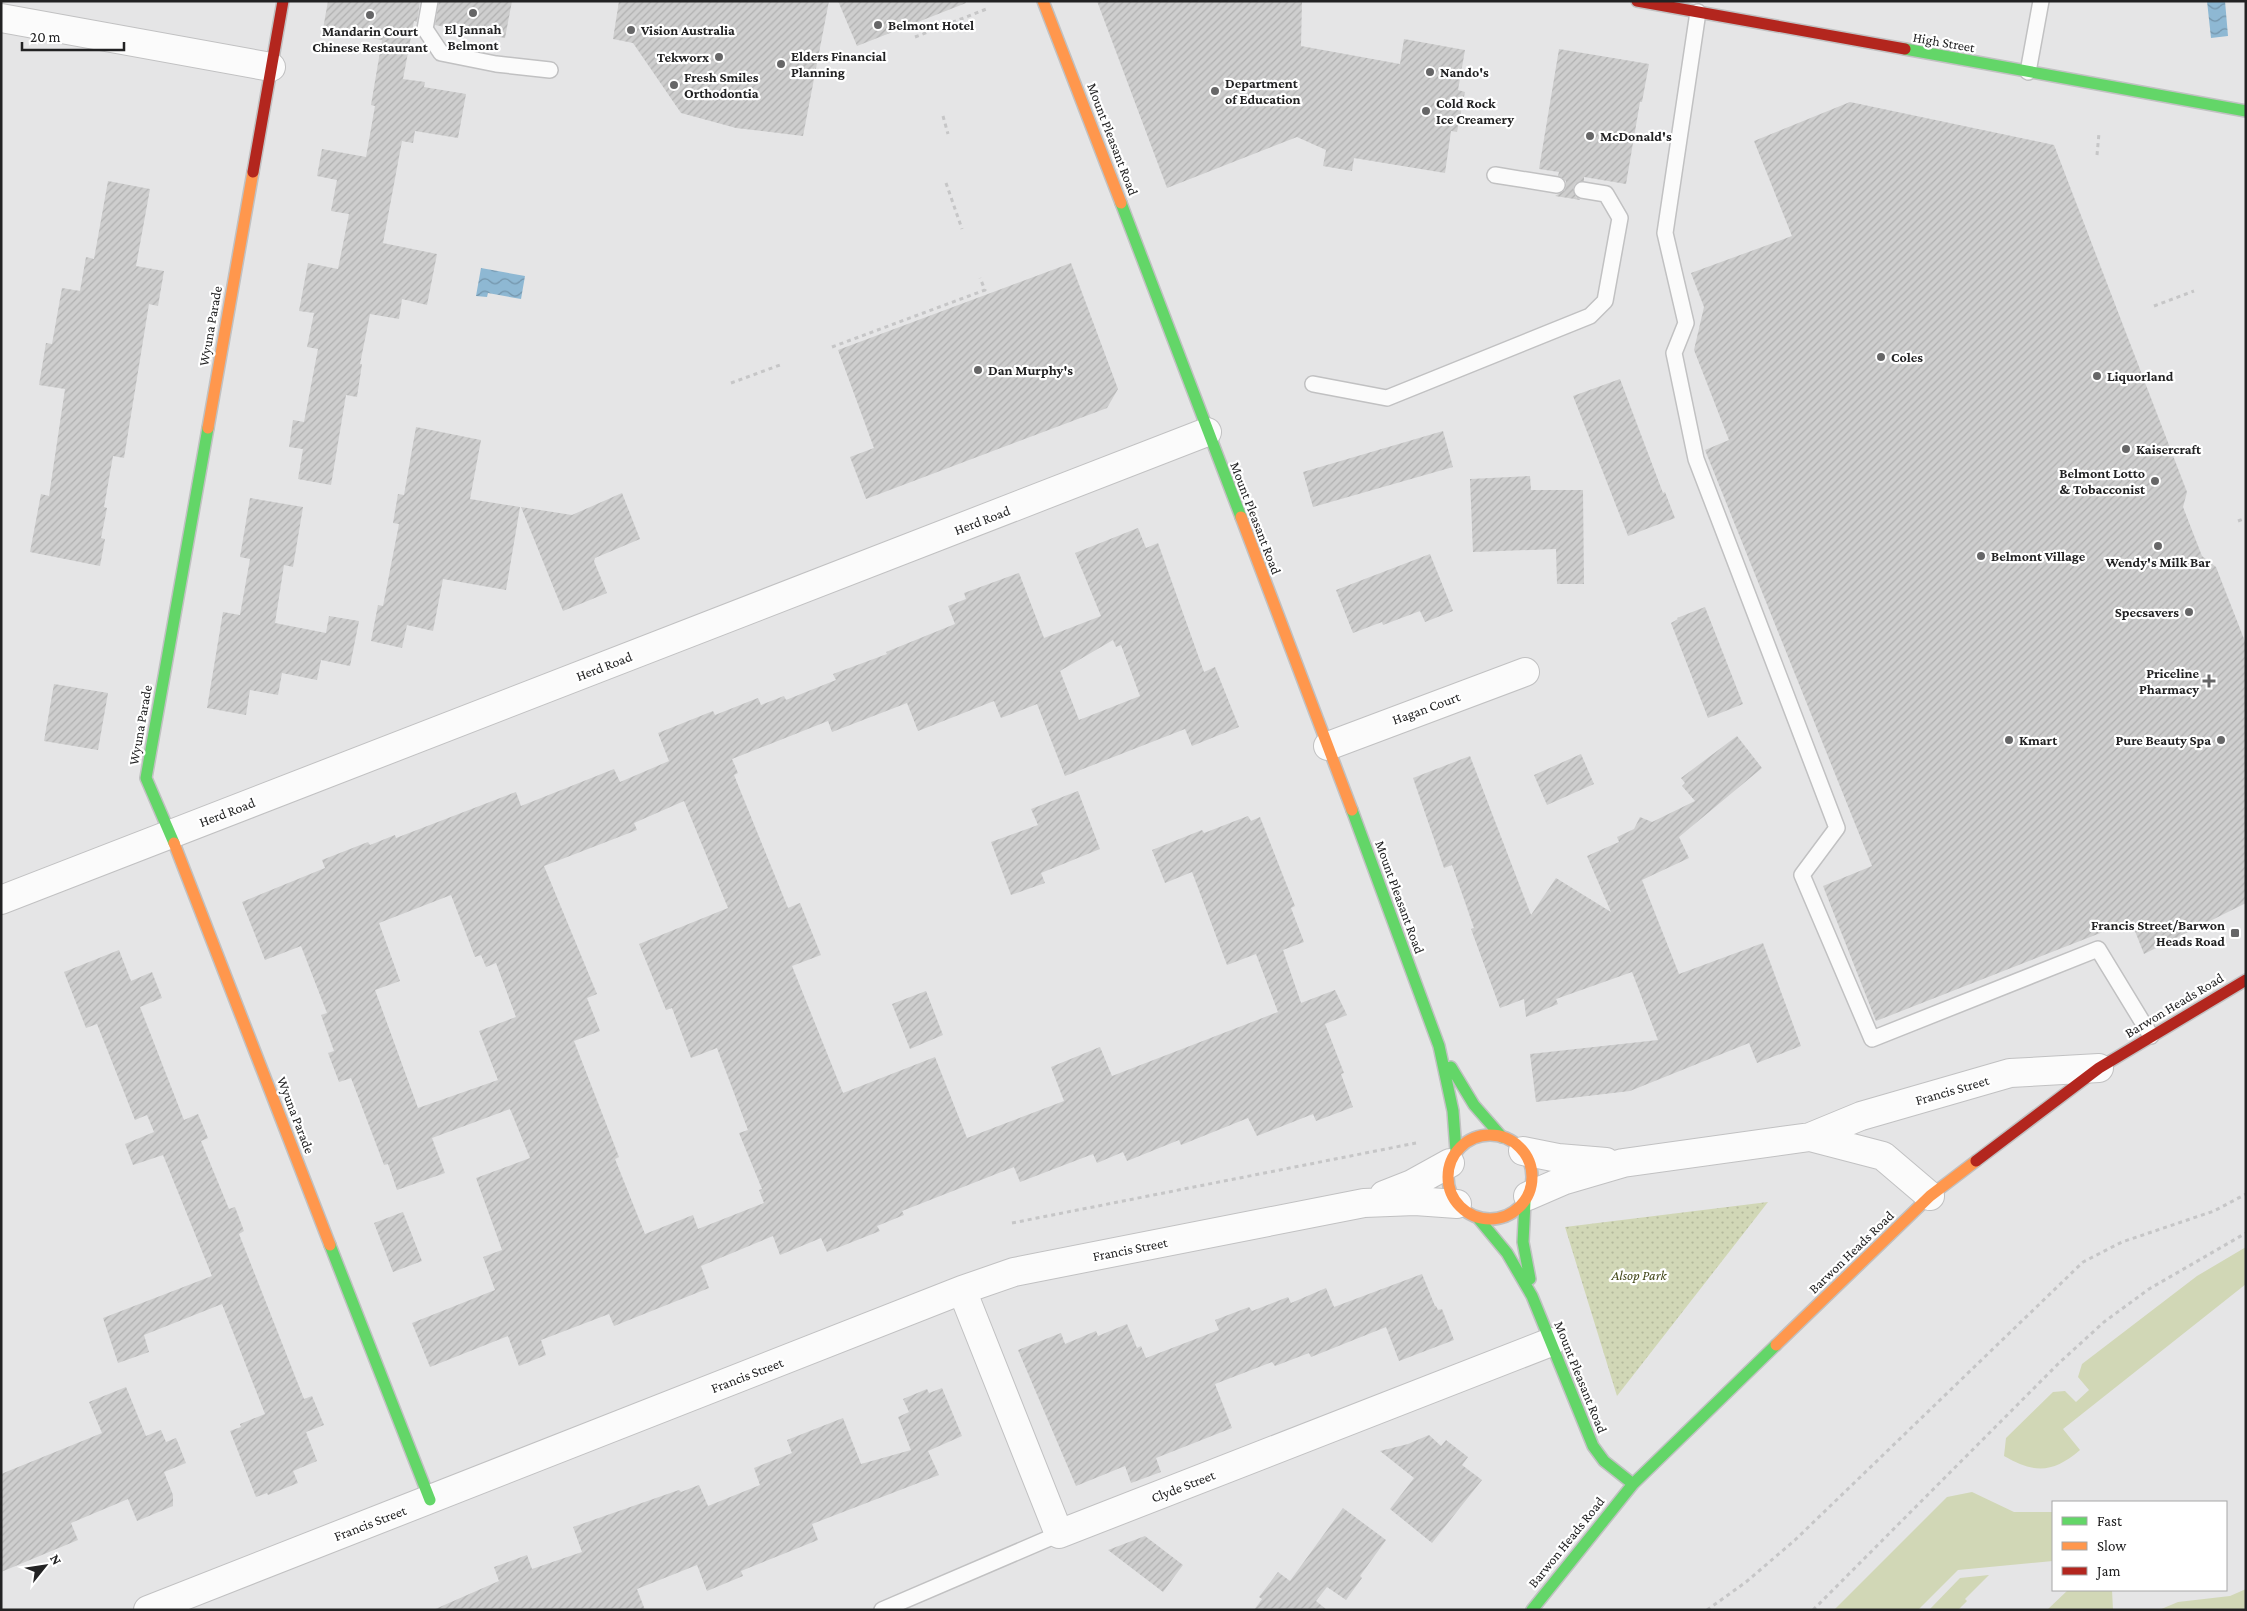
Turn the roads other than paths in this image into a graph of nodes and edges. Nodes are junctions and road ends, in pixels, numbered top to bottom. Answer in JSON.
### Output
{"nodes":[{"id":1,"x":283,"y":1,"type":"edge"},
{"id":2,"x":430,"y":1,"type":"edge"},
{"id":3,"x":1042,"y":1,"type":"edge"},
{"id":4,"x":1637,"y":1,"type":"edge"},
{"id":5,"x":2040,"y":1,"type":"edge"},
{"id":6,"x":1698,"y":12,"type":"junction"},
{"id":7,"x":1,"y":18,"type":"edge"},
{"id":8,"x":271,"y":68,"type":"junction"},
{"id":9,"x":550,"y":70,"type":"dead end"},
{"id":10,"x":2028,"y":72,"type":"junction"},
{"id":11,"x":2246,"y":111,"type":"edge"},
{"id":12,"x":1495,"y":175,"type":"dead end"},
{"id":13,"x":1556,"y":185,"type":"dead end"},
{"id":14,"x":1582,"y":190,"type":"dead end"},
{"id":15,"x":1313,"y":384,"type":"dead end"},
{"id":16,"x":1207,"y":432,"type":"junction"},
{"id":17,"x":1525,"y":672,"type":"dead end"},
{"id":18,"x":1328,"y":746,"type":"junction"},
{"id":19,"x":170,"y":834,"type":"junction"},
{"id":20,"x":1,"y":900,"type":"edge"},
{"id":21,"x":2246,"y":980,"type":"edge"},
{"id":22,"x":2151,"y":1036,"type":"junction"},
{"id":23,"x":1439,"y":1046,"type":"junction"},
{"id":24,"x":2099,"y":1068,"type":"junction"},
{"id":25,"x":1810,"y":1137,"type":"junction"},
{"id":26,"x":1513,"y":1144,"type":"junction"},
{"id":27,"x":1453,"y":1157,"type":"junction"},
{"id":28,"x":1623,"y":1163,"type":"junction"},
{"id":29,"x":1930,"y":1196,"type":"junction"},
{"id":30,"x":1526,"y":1199,"type":"junction"},
{"id":31,"x":1364,"y":1203,"type":"junction"},
{"id":32,"x":1467,"y":1211,"type":"junction"},
{"id":33,"x":962,"y":1290,"type":"junction"},
{"id":34,"x":1532,"y":1296,"type":"junction"},
{"id":35,"x":1551,"y":1342,"type":"junction"},
{"id":36,"x":1633,"y":1484,"type":"junction"},
{"id":37,"x":430,"y":1500,"type":"junction"},
{"id":38,"x":1059,"y":1534,"type":"junction"},
{"id":39,"x":148,"y":1610,"type":"edge"},
{"id":40,"x":882,"y":1610,"type":"edge"},
{"id":41,"x":1532,"y":1610,"type":"edge"}],
"edges":[{"from":1,"to":8,"type":"street","name":"Wyuna Parade"},
{"from":2,"to":9,"type":"lane"},
{"from":3,"to":16,"type":"street","name":"Mount Pleasant Road"},
{"from":4,"to":6,"type":"street","name":"High Street"},
{"from":5,"to":10,"type":"lane"},
{"from":6,"to":10,"type":"street","name":"High Street"},
{"from":6,"to":22,"type":"lane"},
{"from":7,"to":8,"type":"street"},
{"from":8,"to":19,"type":"street","name":"Wyuna Parade"},
{"from":10,"to":11,"type":"street","name":"High Street"},
{"from":12,"to":13,"type":"lane"},
{"from":14,"to":15,"type":"lane"},
{"from":16,"to":18,"type":"street","name":"Mount Pleasant Road"},
{"from":16,"to":19,"type":"street","name":"Herd Road"},
{"from":17,"to":18,"type":"street","name":"Hagan Court"},
{"from":18,"to":23,"type":"street","name":"Mount Pleasant Road"},
{"from":19,"to":20,"type":"street","name":"Herd Road"},
{"from":19,"to":37,"type":"street","name":"Wyuna Parade"},
{"from":21,"to":22,"type":"street","name":"Barwon Heads Road"},
{"from":22,"to":24,"type":"street","name":"Barwon Heads Road"},
{"from":23,"to":26,"type":"street","name":"Mount Pleasant Road"},
{"from":23,"to":27,"type":"street","name":"Mount Pleasant Road"},
{"from":24,"to":25,"type":"street","name":"Francis Street"},
{"from":24,"to":29,"type":"street","name":"Barwon Heads Road"},
{"from":25,"to":28,"type":"street","name":"Francis Street"},
{"from":25,"to":29,"type":"street","name":"Francis Street"},
{"from":26,"to":27,"type":"street"},
{"from":26,"to":28,"type":"street","name":"Francis Street"},
{"from":26,"to":30,"type":"street","name":"Mount Pleasant Road"},
{"from":27,"to":31,"type":"street","name":"Francis Street"},
{"from":27,"to":32,"type":"street","name":"Mount Pleasant Road"},
{"from":28,"to":30,"type":"street","name":"Francis Street"},
{"from":29,"to":36,"type":"street","name":"Barwon Heads Road"},
{"from":30,"to":32,"type":"street"},
{"from":30,"to":34,"type":"street","name":"Mount Pleasant Road"},
{"from":31,"to":32,"type":"street","name":"Francis Street"},
{"from":31,"to":33,"type":"street","name":"Francis Street"},
{"from":32,"to":34,"type":"street","name":"Mount Pleasant Road"},
{"from":33,"to":37,"type":"street","name":"Francis Street"},
{"from":33,"to":38,"type":"street"},
{"from":34,"to":35,"type":"street","name":"Mount Pleasant Road"},
{"from":35,"to":36,"type":"street","name":"Mount Pleasant Road"},
{"from":35,"to":38,"type":"street","name":"Clyde Street"},
{"from":36,"to":41,"type":"street","name":"Barwon Heads Road"},
{"from":37,"to":39,"type":"street","name":"Francis Street"},
{"from":38,"to":40,"type":"lane"}]}
